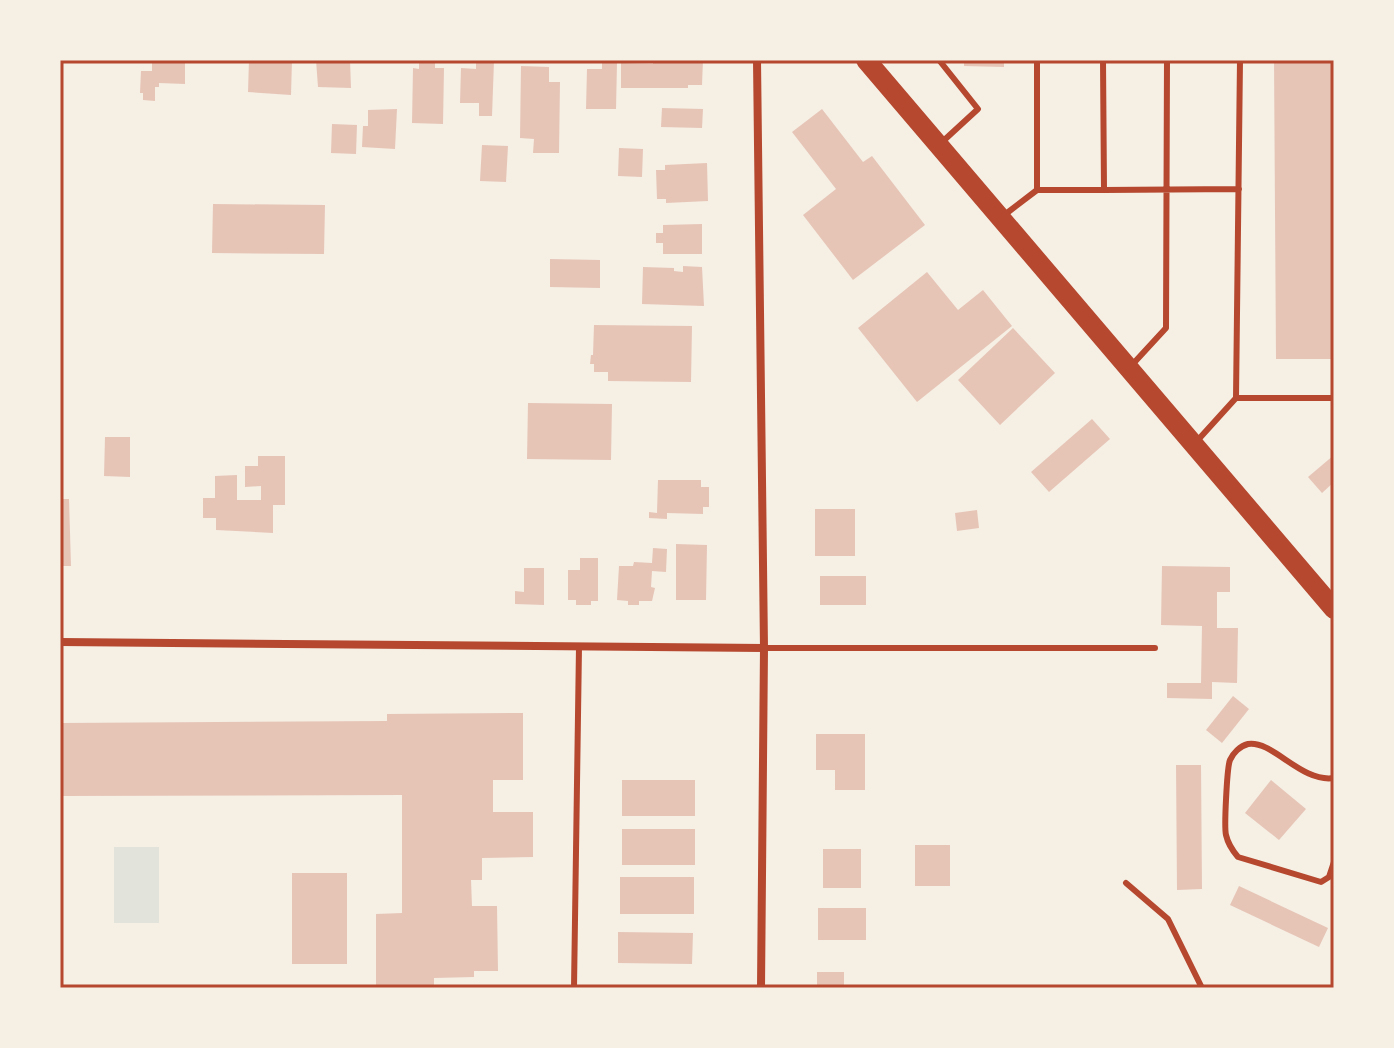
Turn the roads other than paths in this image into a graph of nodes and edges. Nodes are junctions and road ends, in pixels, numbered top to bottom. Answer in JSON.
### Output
{"nodes":[{"id":1,"x":757,"y":60,"type":"edge"},
{"id":2,"x":866,"y":60,"type":"edge"},
{"id":3,"x":939,"y":60,"type":"edge"},
{"id":4,"x":1037,"y":60,"type":"edge"},
{"id":5,"x":1103,"y":60,"type":"edge"},
{"id":6,"x":1167,"y":60,"type":"edge"},
{"id":7,"x":1240,"y":60,"type":"edge"},
{"id":8,"x":938,"y":145,"type":"junction"},
{"id":9,"x":1167,"y":189,"type":"junction"},
{"id":10,"x":1239,"y":189,"type":"junction"},
{"id":11,"x":1037,"y":190,"type":"junction"},
{"id":12,"x":1104,"y":190,"type":"junction"},
{"id":13,"x":1001,"y":218,"type":"junction"},
{"id":14,"x":1128,"y":369,"type":"junction"},
{"id":15,"x":1236,"y":398,"type":"junction"},
{"id":16,"x":1334,"y":398,"type":"edge"},
{"id":17,"x":1194,"y":445,"type":"junction"},
{"id":18,"x":1334,"y":609,"type":"edge"},
{"id":19,"x":60,"y":642,"type":"edge"},
{"id":20,"x":579,"y":647,"type":"junction"},
{"id":21,"x":764,"y":648,"type":"junction"},
{"id":22,"x":1155,"y":648,"type":"dead end"},
{"id":23,"x":1334,"y":778,"type":"edge"},
{"id":24,"x":1334,"y":862,"type":"edge"},
{"id":25,"x":1126,"y":883,"type":"dead end"},
{"id":26,"x":574,"y":988,"type":"edge"},
{"id":27,"x":761,"y":988,"type":"edge"},
{"id":28,"x":1202,"y":988,"type":"edge"}],
"edges":[{"from":1,"to":21,"type":"street"},
{"from":2,"to":8,"type":"main road"},
{"from":3,"to":8,"type":"lane"},
{"from":4,"to":11,"type":"lane"},
{"from":5,"to":12,"type":"lane"},
{"from":6,"to":9,"type":"lane"},
{"from":7,"to":10,"type":"lane"},
{"from":8,"to":13,"type":"main road"},
{"from":9,"to":10,"type":"lane"},
{"from":9,"to":12,"type":"lane"},
{"from":9,"to":14,"type":"lane"},
{"from":10,"to":15,"type":"lane"},
{"from":11,"to":12,"type":"lane"},
{"from":11,"to":13,"type":"lane"},
{"from":13,"to":14,"type":"main road"},
{"from":14,"to":17,"type":"main road"},
{"from":15,"to":16,"type":"lane"},
{"from":15,"to":17,"type":"lane"},
{"from":17,"to":18,"type":"main road"},
{"from":19,"to":20,"type":"street"},
{"from":20,"to":21,"type":"street"},
{"from":20,"to":26,"type":"lane"},
{"from":21,"to":22,"type":"lane"},
{"from":21,"to":27,"type":"street"},
{"from":23,"to":24,"type":"lane"},
{"from":25,"to":28,"type":"lane"}]}
